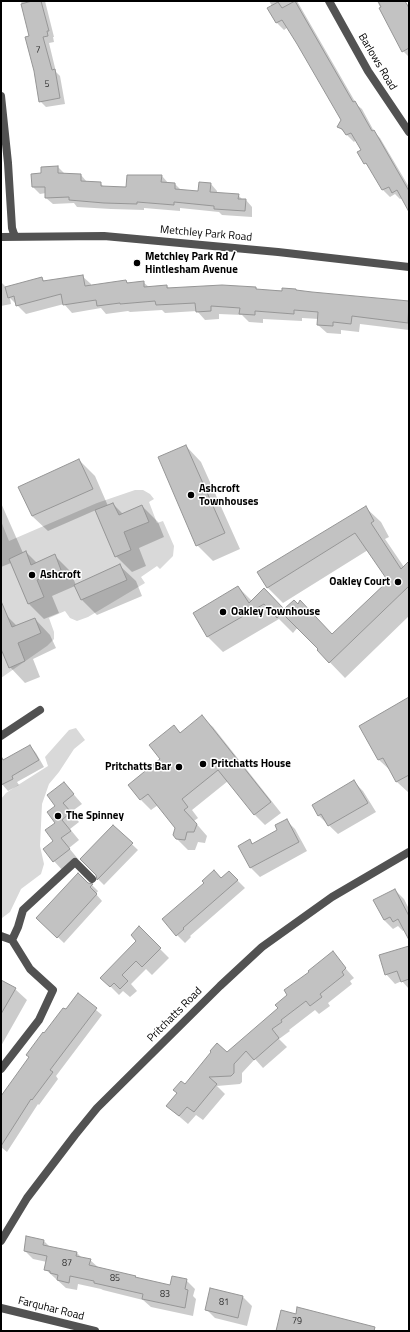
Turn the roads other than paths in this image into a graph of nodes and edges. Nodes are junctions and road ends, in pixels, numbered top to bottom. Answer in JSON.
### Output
{"nodes":[{"id":1,"x":329,"y":1,"type":"edge"},
{"id":2,"x":1,"y":96,"type":"edge"},
{"id":3,"x":409,"y":132,"type":"edge"},
{"id":4,"x":1,"y":237,"type":"edge"},
{"id":5,"x":15,"y":237,"type":"junction"},
{"id":6,"x":409,"y":267,"type":"edge"},
{"id":7,"x":40,"y":710,"type":"dead end"},
{"id":8,"x":1,"y":736,"type":"edge"},
{"id":9,"x":409,"y":852,"type":"edge"},
{"id":10,"x":92,"y":879,"type":"dead end"},
{"id":11,"x":1,"y":936,"type":"edge"},
{"id":12,"x":12,"y":940,"type":"junction"},
{"id":13,"x":1,"y":1069,"type":"edge"},
{"id":14,"x":1,"y":1241,"type":"edge"},
{"id":15,"x":1,"y":1308,"type":"edge"},
{"id":16,"x":95,"y":1331,"type":"edge"}],
"edges":[{"from":1,"to":3,"type":"street","name":"Barlows Road"},
{"from":2,"to":5,"type":"street"},
{"from":4,"to":5,"type":"street","name":"Metchley Park Road"},
{"from":5,"to":6,"type":"street","name":"Metchley Park Road"},
{"from":7,"to":8,"type":"street"},
{"from":9,"to":14,"type":"street","name":"Pritchatts Road"},
{"from":10,"to":12,"type":"street"},
{"from":11,"to":12,"type":"street"},
{"from":12,"to":13,"type":"street"},
{"from":15,"to":16,"type":"street","name":"Farquhar Road"}]}
